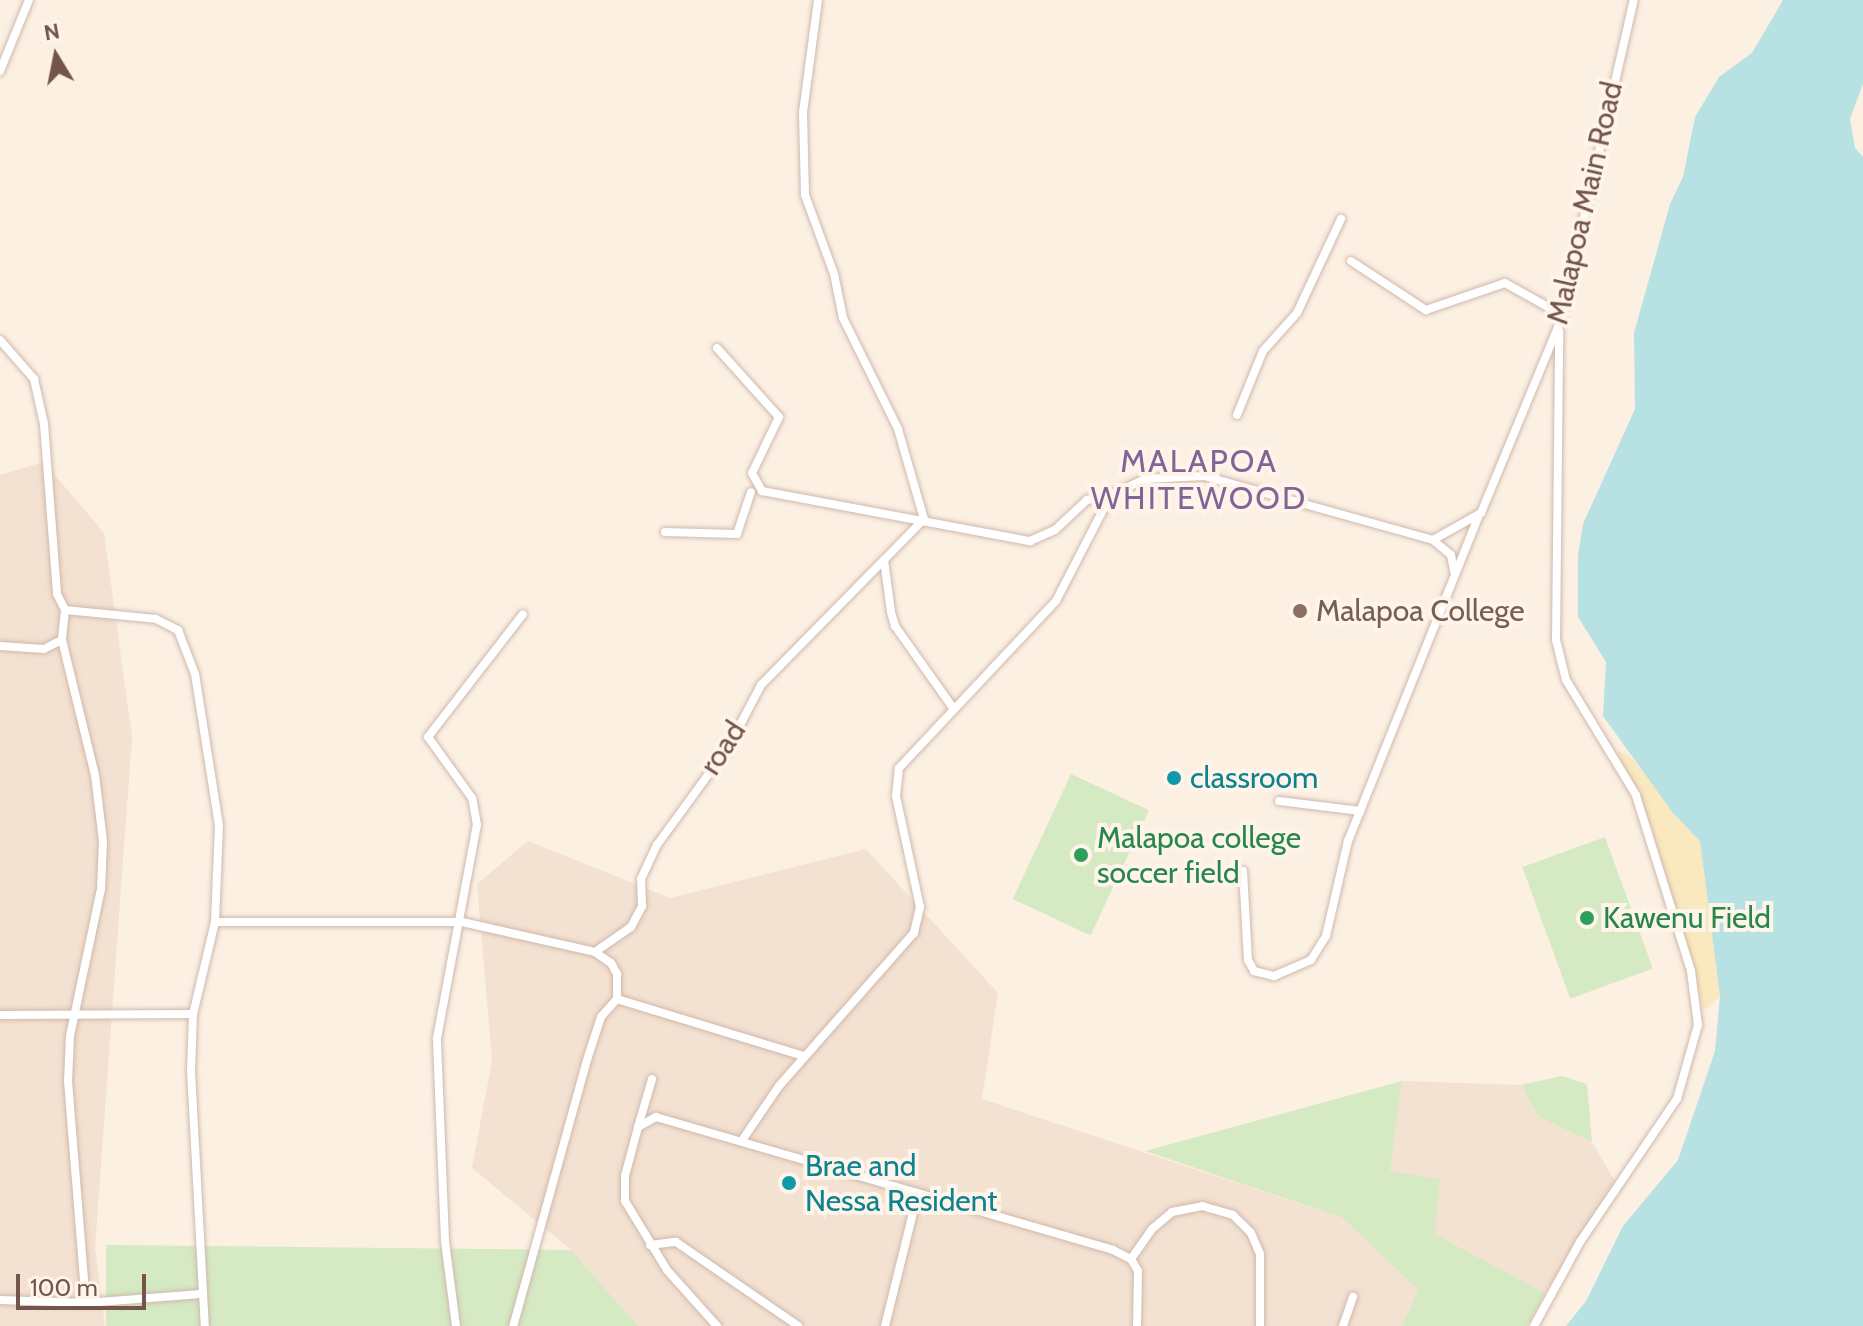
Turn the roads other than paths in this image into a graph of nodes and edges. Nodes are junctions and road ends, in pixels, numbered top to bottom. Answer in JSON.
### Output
{"nodes":[{"id":1,"x":29,"y":0,"type":"edge"},
{"id":2,"x":818,"y":0,"type":"edge"},
{"id":3,"x":1634,"y":0,"type":"edge"},
{"id":4,"x":0,"y":71,"type":"edge"},
{"id":5,"x":1341,"y":219,"type":"dead end"},
{"id":6,"x":1351,"y":261,"type":"dead end"},
{"id":7,"x":1561,"y":318,"type":"junction"},
{"id":8,"x":0,"y":340,"type":"edge"},
{"id":9,"x":717,"y":348,"type":"dead end"},
{"id":10,"x":1237,"y":415,"type":"dead end"},
{"id":11,"x":751,"y":492,"type":"dead end"},
{"id":12,"x":1118,"y":492,"type":"junction"},
{"id":13,"x":1481,"y":513,"type":"junction"},
{"id":14,"x":924,"y":519,"type":"junction"},
{"id":15,"x":665,"y":532,"type":"dead end"},
{"id":16,"x":1433,"y":540,"type":"junction"},
{"id":17,"x":884,"y":560,"type":"junction"},
{"id":18,"x":1454,"y":576,"type":"junction"},
{"id":19,"x":65,"y":610,"type":"junction"},
{"id":20,"x":523,"y":614,"type":"dead end"},
{"id":21,"x":62,"y":640,"type":"junction"},
{"id":22,"x":0,"y":646,"type":"edge"},
{"id":23,"x":953,"y":708,"type":"junction"},
{"id":24,"x":1279,"y":801,"type":"dead end"},
{"id":25,"x":1360,"y":811,"type":"junction"},
{"id":26,"x":1243,"y":871,"type":"dead end"},
{"id":27,"x":215,"y":922,"type":"junction"},
{"id":28,"x":462,"y":922,"type":"junction"},
{"id":29,"x":595,"y":952,"type":"junction"},
{"id":30,"x":1304,"y":963,"type":"junction"},
{"id":31,"x":1309,"y":972,"type":"dead end"},
{"id":32,"x":617,"y":999,"type":"junction"},
{"id":33,"x":193,"y":1014,"type":"junction"},
{"id":34,"x":0,"y":1015,"type":"edge"},
{"id":35,"x":76,"y":1016,"type":"junction"},
{"id":36,"x":804,"y":1056,"type":"junction"},
{"id":37,"x":652,"y":1079,"type":"dead end"},
{"id":38,"x":638,"y":1127,"type":"junction"},
{"id":39,"x":743,"y":1139,"type":"junction"},
{"id":40,"x":918,"y":1193,"type":"junction"},
{"id":41,"x":650,"y":1245,"type":"junction"},
{"id":42,"x":1131,"y":1259,"type":"junction"},
{"id":43,"x":201,"y":1294,"type":"junction"},
{"id":44,"x":1353,"y":1297,"type":"dead end"},
{"id":45,"x":0,"y":1300,"type":"edge"},
{"id":46,"x":86,"y":1303,"type":"junction"},
{"id":47,"x":205,"y":1326,"type":"edge"},
{"id":48,"x":456,"y":1326,"type":"edge"},
{"id":49,"x":513,"y":1326,"type":"edge"},
{"id":50,"x":717,"y":1326,"type":"edge"},
{"id":51,"x":798,"y":1326,"type":"edge"},
{"id":52,"x":885,"y":1326,"type":"edge"},
{"id":53,"x":1137,"y":1326,"type":"edge"},
{"id":54,"x":1260,"y":1326,"type":"edge"},
{"id":55,"x":1343,"y":1326,"type":"edge"},
{"id":56,"x":1534,"y":1326,"type":"edge"}],
"edges":[{"from":1,"to":4,"type":"street"},
{"from":2,"to":14,"type":"street"},
{"from":3,"to":7,"type":"street","name":"Malapoa Main Road"},
{"from":5,"to":10,"type":"street"},
{"from":6,"to":7,"type":"street"},
{"from":7,"to":13,"type":"street","name":"Malapoa Main Road"},
{"from":7,"to":56,"type":"street"},
{"from":8,"to":19,"type":"street"},
{"from":9,"to":14,"type":"street"},
{"from":11,"to":15,"type":"street"},
{"from":12,"to":14,"type":"street"},
{"from":12,"to":16,"type":"street"},
{"from":12,"to":23,"type":"street"},
{"from":13,"to":16,"type":"street"},
{"from":13,"to":18,"type":"street","name":"Malapoa Main Road"},
{"from":14,"to":17,"type":"street","name":"road"},
{"from":16,"to":18,"type":"street"},
{"from":17,"to":23,"type":"street"},
{"from":17,"to":29,"type":"street","name":"road"},
{"from":18,"to":25,"type":"street","name":"Malapoa Main Road"},
{"from":19,"to":21,"type":"street"},
{"from":19,"to":27,"type":"street"},
{"from":20,"to":28,"type":"street"},
{"from":21,"to":22,"type":"street"},
{"from":21,"to":35,"type":"street"},
{"from":23,"to":36,"type":"street"},
{"from":24,"to":25,"type":"street"},
{"from":25,"to":30,"type":"street","name":"Malapoa Main Road"},
{"from":26,"to":30,"type":"street"},
{"from":27,"to":28,"type":"street"},
{"from":27,"to":33,"type":"street"},
{"from":28,"to":29,"type":"street"},
{"from":28,"to":48,"type":"street"},
{"from":29,"to":32,"type":"street"},
{"from":30,"to":31,"type":"street"},
{"from":32,"to":36,"type":"street"},
{"from":32,"to":49,"type":"street"},
{"from":33,"to":35,"type":"street"},
{"from":33,"to":43,"type":"street"},
{"from":34,"to":35,"type":"street"},
{"from":35,"to":46,"type":"street"},
{"from":36,"to":39,"type":"street"},
{"from":37,"to":38,"type":"street"},
{"from":38,"to":39,"type":"street"},
{"from":38,"to":41,"type":"street"},
{"from":39,"to":40,"type":"street"},
{"from":40,"to":42,"type":"street"},
{"from":40,"to":52,"type":"street"},
{"from":41,"to":50,"type":"street"},
{"from":41,"to":51,"type":"street"},
{"from":42,"to":53,"type":"street"},
{"from":42,"to":54,"type":"street"},
{"from":43,"to":46,"type":"street"},
{"from":43,"to":47,"type":"street"},
{"from":44,"to":55,"type":"street"},
{"from":45,"to":46,"type":"street"}]}
